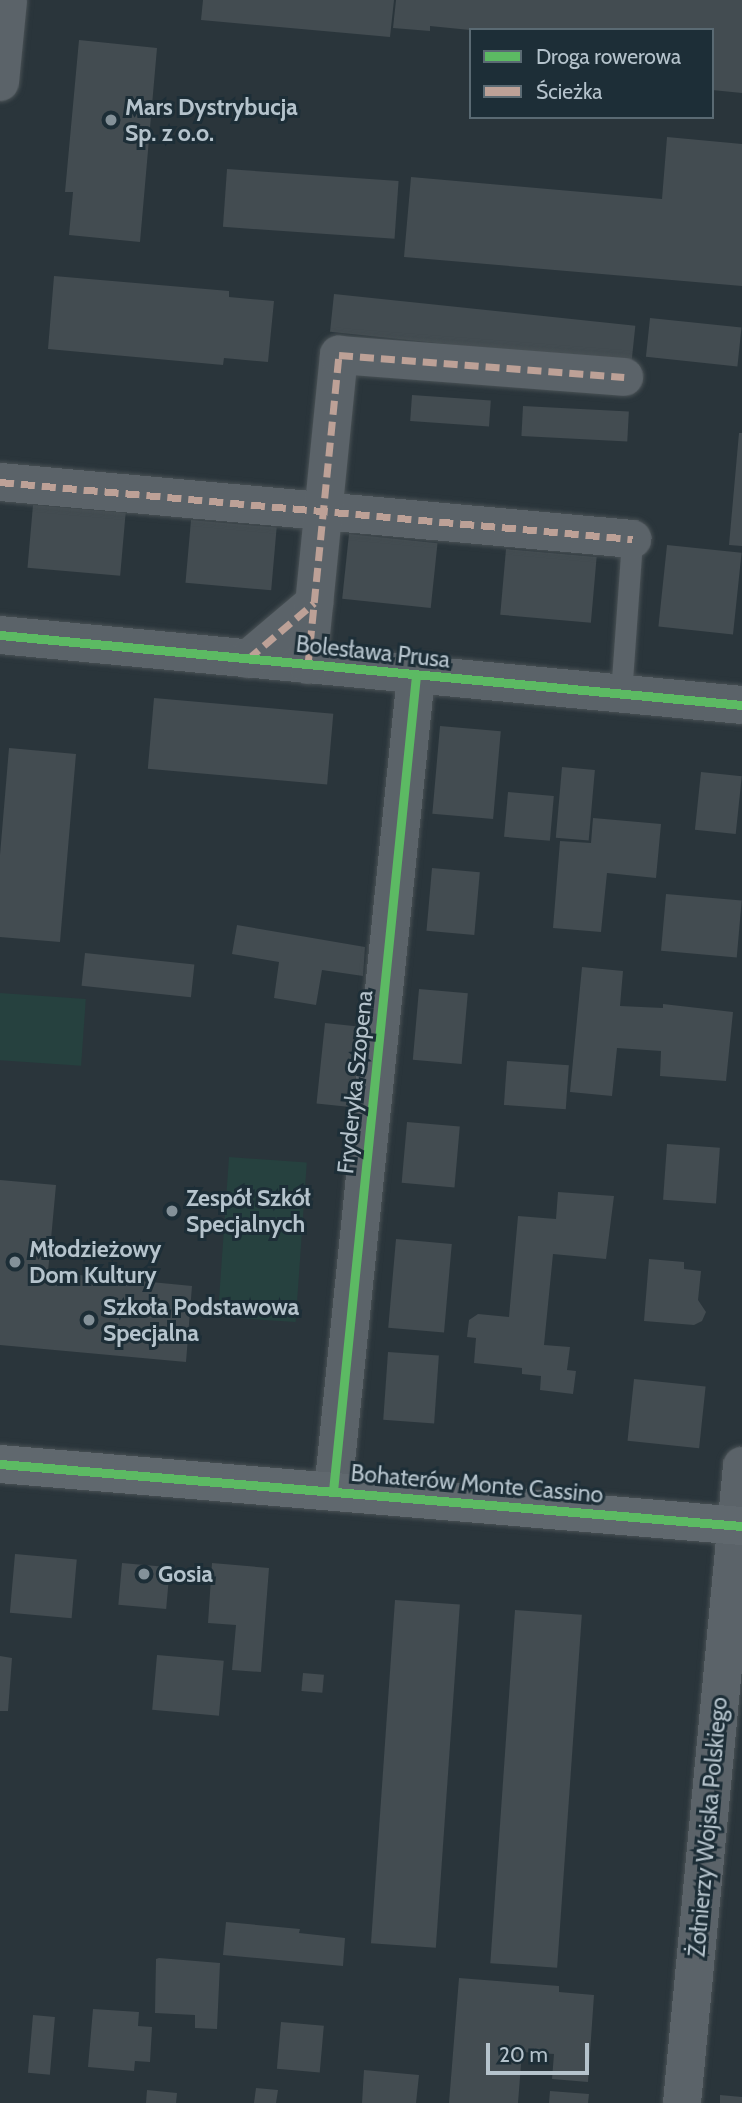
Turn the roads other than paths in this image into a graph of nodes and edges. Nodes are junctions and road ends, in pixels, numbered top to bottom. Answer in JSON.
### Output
{"nodes":[{"id":1,"x":8,"y":0,"type":"edge"},
{"id":2,"x":0,"y":82,"type":"edge"},
{"id":3,"x":624,"y":377,"type":"dead end"},
{"id":4,"x":0,"y":482,"type":"edge"},
{"id":5,"x":323,"y":511,"type":"junction"},
{"id":6,"x":632,"y":539,"type":"joint"},
{"id":7,"x":314,"y":603,"type":"junction"},
{"id":8,"x":0,"y":635,"type":"edge"},
{"id":9,"x":248,"y":659,"type":"junction"},
{"id":10,"x":308,"y":665,"type":"junction"},
{"id":11,"x":416,"y":677,"type":"junction"},
{"id":12,"x":621,"y":694,"type":"junction"},
{"id":13,"x":742,"y":705,"type":"edge"},
{"id":14,"x":0,"y":1464,"type":"edge"},
{"id":15,"x":742,"y":1466,"type":"edge"},
{"id":16,"x":333,"y":1491,"type":"junction"},
{"id":17,"x":739,"y":1526,"type":"edge"},
{"id":18,"x":682,"y":2103,"type":"edge"}],
"edges":[{"from":1,"to":2,"type":"street"},
{"from":3,"to":5,"type":"street"},
{"from":4,"to":5,"type":"street"},
{"from":5,"to":6,"type":"street"},
{"from":5,"to":7,"type":"street"},
{"from":6,"to":12,"type":"lane"},
{"from":7,"to":9,"type":"street"},
{"from":7,"to":10,"type":"street"},
{"from":8,"to":9,"type":"street","name":"Bolesława Prusa"},
{"from":9,"to":10,"type":"street","name":"Bolesława Prusa"},
{"from":10,"to":11,"type":"street","name":"Bolesława Prusa"},
{"from":11,"to":12,"type":"street","name":"Bolesława Prusa"},
{"from":11,"to":16,"type":"street","name":"Fryderyka Szopena"},
{"from":12,"to":13,"type":"street","name":"Bolesława Prusa"},
{"from":14,"to":16,"type":"street","name":"Bohaterów Monte Cassino"},
{"from":15,"to":17,"type":"street","name":"Żołnierzy Wojska Polskiego"},
{"from":16,"to":17,"type":"street","name":"Bohaterów Monte Cassino"},
{"from":17,"to":18,"type":"street","name":"Żołnierzy Wojska Polskiego"}]}
